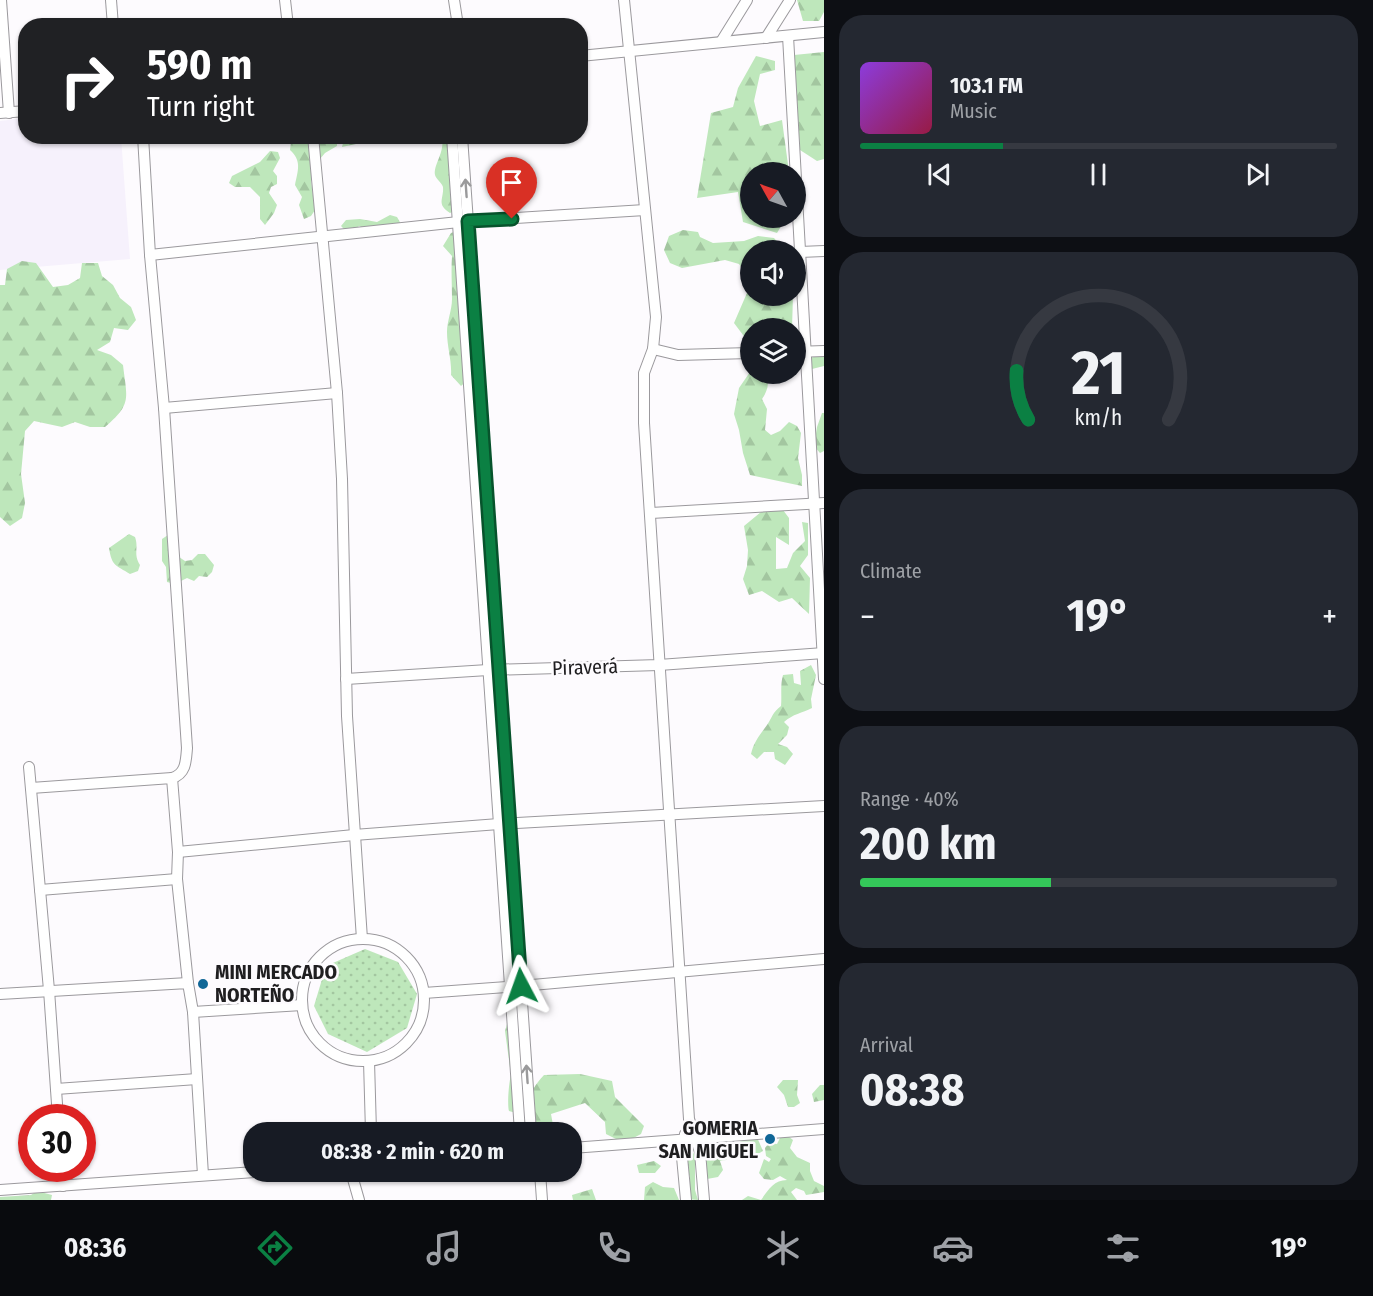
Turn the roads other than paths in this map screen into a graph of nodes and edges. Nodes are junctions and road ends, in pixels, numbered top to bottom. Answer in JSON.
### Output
{"nodes":[{"id":1,"x":1,"y":0,"type":"edge"},
{"id":2,"x":111,"y":0,"type":"edge"},
{"id":3,"x":285,"y":0,"type":"edge"},
{"id":4,"x":454,"y":0,"type":"edge"},
{"id":5,"x":624,"y":0,"type":"edge"},
{"id":6,"x":747,"y":0,"type":"edge"},
{"id":7,"x":790,"y":0,"type":"edge"},
{"id":8,"x":112,"y":18,"type":"edge"},
{"id":9,"x":287,"y":18,"type":"edge"},
{"id":10,"x":457,"y":18,"type":"edge"},
{"id":11,"x":824,"y":32,"type":"edge"},
{"id":12,"x":788,"y":36,"type":"junction"},
{"id":13,"x":766,"y":38,"type":"junction"},
{"id":14,"x":721,"y":42,"type":"junction"},
{"id":15,"x":629,"y":51,"type":"junction"},
{"id":16,"x":588,"y":55,"type":"edge"},
{"id":17,"x":4,"y":113,"type":"edge"},
{"id":18,"x":143,"y":144,"type":"edge"},
{"id":19,"x":314,"y":144,"type":"edge"},
{"id":20,"x":453,"y":144,"type":"edge"},
{"id":21,"x":462,"y":144,"type":"edge"},
{"id":22,"x":645,"y":210,"type":"junction"},
{"id":23,"x":463,"y":222,"type":"junction"},
{"id":24,"x":323,"y":236,"type":"junction"},
{"id":25,"x":799,"y":240,"type":"edge"},
{"id":26,"x":824,"y":251,"type":"edge"},
{"id":27,"x":806,"y":252,"type":"edge"},
{"id":28,"x":150,"y":255,"type":"junction"},
{"id":29,"x":652,"y":349,"type":"junction"},
{"id":30,"x":824,"y":351,"type":"edge"},
{"id":31,"x":806,"y":352,"type":"edge"},
{"id":32,"x":740,"y":353,"type":"edge"},
{"id":33,"x":804,"y":384,"type":"edge"},
{"id":34,"x":337,"y":393,"type":"junction"},
{"id":35,"x":164,"y":408,"type":"junction"},
{"id":36,"x":819,"y":503,"type":"edge"},
{"id":37,"x":651,"y":513,"type":"junction"},
{"id":38,"x":823,"y":654,"type":"edge"},
{"id":39,"x":659,"y":665,"type":"junction"},
{"id":40,"x":494,"y":670,"type":"junction"},
{"id":41,"x":346,"y":679,"type":"junction"},
{"id":42,"x":824,"y":679,"type":"edge"},
{"id":43,"x":28,"y":767,"type":"dead end"},
{"id":44,"x":172,"y":778,"type":"junction"},
{"id":45,"x":30,"y":788,"type":"junction"},
{"id":46,"x":824,"y":806,"type":"edge"},
{"id":47,"x":671,"y":815,"type":"junction"},
{"id":48,"x":504,"y":823,"type":"junction"},
{"id":49,"x":354,"y":835,"type":"junction"},
{"id":50,"x":178,"y":852,"type":"junction"},
{"id":51,"x":177,"y":879,"type":"junction"},
{"id":52,"x":40,"y":890,"type":"junction"},
{"id":53,"x":362,"y":939,"type":"junction"},
{"id":54,"x":824,"y":959,"type":"edge"},
{"id":55,"x":680,"y":972,"type":"junction"},
{"id":56,"x":188,"y":983,"type":"junction"},
{"id":57,"x":515,"y":987,"type":"junction"},
{"id":58,"x":50,"y":990,"type":"junction"},
{"id":59,"x":424,"y":993,"type":"junction"},
{"id":60,"x":0,"y":994,"type":"edge"},
{"id":61,"x":302,"y":1005,"type":"junction"},
{"id":62,"x":193,"y":1011,"type":"junction"},
{"id":63,"x":369,"y":1061,"type":"junction"},
{"id":64,"x":197,"y":1079,"type":"junction"},
{"id":65,"x":56,"y":1089,"type":"junction"},
{"id":66,"x":57,"y":1104,"type":"edge"},
{"id":67,"x":690,"y":1119,"type":"junction"},
{"id":68,"x":371,"y":1122,"type":"edge"},
{"id":69,"x":520,"y":1122,"type":"edge"},
{"id":70,"x":530,"y":1122,"type":"edge"},
{"id":71,"x":824,"y":1129,"type":"edge"},
{"id":72,"x":696,"y":1138,"type":"junction"},
{"id":73,"x":684,"y":1139,"type":"junction"},
{"id":74,"x":582,"y":1147,"type":"edge"},
{"id":75,"x":243,"y":1173,"type":"edge"},
{"id":76,"x":203,"y":1175,"type":"junction"},
{"id":77,"x":63,"y":1182,"type":"edge"},
{"id":78,"x":354,"y":1182,"type":"edge"},
{"id":79,"x":541,"y":1182,"type":"edge"},
{"id":80,"x":63,"y":1186,"type":"junction"},
{"id":81,"x":0,"y":1191,"type":"edge"},
{"id":82,"x":359,"y":1200,"type":"edge"},
{"id":83,"x":542,"y":1200,"type":"edge"},
{"id":84,"x":686,"y":1200,"type":"edge"},
{"id":85,"x":704,"y":1200,"type":"edge"}],
"edges":[{"from":1,"to":17,"type":"street"},
{"from":2,"to":8,"type":"street"},
{"from":3,"to":9,"type":"street"},
{"from":4,"to":10,"type":"street"},
{"from":5,"to":15,"type":"street"},
{"from":6,"to":14,"type":"street"},
{"from":7,"to":13,"type":"street"},
{"from":11,"to":12,"type":"street"},
{"from":12,"to":13,"type":"street"},
{"from":12,"to":25,"type":"street"},
{"from":13,"to":14,"type":"street"},
{"from":14,"to":15,"type":"street"},
{"from":15,"to":16,"type":"street"},
{"from":15,"to":22,"type":"street"},
{"from":18,"to":28,"type":"street"},
{"from":19,"to":24,"type":"street"},
{"from":20,"to":23,"type":"street"},
{"from":23,"to":21,"type":"street","one_way":true},
{"from":22,"to":23,"type":"street"},
{"from":22,"to":29,"type":"street"},
{"from":23,"to":24,"type":"street"},
{"from":23,"to":40,"type":"street"},
{"from":24,"to":28,"type":"street"},
{"from":24,"to":34,"type":"street"},
{"from":26,"to":27,"type":"street"},
{"from":28,"to":35,"type":"street"},
{"from":29,"to":32,"type":"street"},
{"from":29,"to":37,"type":"street"},
{"from":30,"to":31,"type":"street"},
{"from":33,"to":36,"type":"street"},
{"from":34,"to":35,"type":"street"},
{"from":34,"to":41,"type":"street"},
{"from":35,"to":44,"type":"street"},
{"from":36,"to":37,"type":"street"},
{"from":36,"to":38,"type":"street"},
{"from":37,"to":39,"type":"street"},
{"from":38,"to":39,"type":"street","name":"Piraverá"},
{"from":38,"to":42,"type":"street"},
{"from":39,"to":40,"type":"street","name":"Piraverá"},
{"from":39,"to":47,"type":"street"},
{"from":40,"to":41,"type":"street","name":"Piraverá"},
{"from":40,"to":48,"type":"street"},
{"from":41,"to":49,"type":"street"},
{"from":43,"to":45,"type":"street"},
{"from":44,"to":45,"type":"street"},
{"from":44,"to":50,"type":"street"},
{"from":45,"to":52,"type":"street"},
{"from":46,"to":47,"type":"street"},
{"from":47,"to":48,"type":"street"},
{"from":47,"to":55,"type":"street"},
{"from":48,"to":49,"type":"street"},
{"from":48,"to":57,"type":"street"},
{"from":49,"to":50,"type":"street"},
{"from":49,"to":53,"type":"street"},
{"from":50,"to":51,"type":"street"},
{"from":51,"to":52,"type":"street"},
{"from":51,"to":56,"type":"street"},
{"from":52,"to":58,"type":"street"},
{"from":53,"to":59,"type":"street"},
{"from":53,"to":61,"type":"street"},
{"from":54,"to":55,"type":"street"},
{"from":55,"to":57,"type":"street"},
{"from":55,"to":67,"type":"street"},
{"from":56,"to":58,"type":"street"},
{"from":56,"to":62,"type":"street"},
{"from":57,"to":59,"type":"street"},
{"from":57,"to":69,"type":"street"},
{"from":70,"to":57,"type":"street","one_way":true},
{"from":58,"to":60,"type":"street"},
{"from":58,"to":65,"type":"street"},
{"from":59,"to":63,"type":"street"},
{"from":61,"to":62,"type":"street"},
{"from":61,"to":63,"type":"street"},
{"from":62,"to":64,"type":"street"},
{"from":63,"to":68,"type":"street"},
{"from":64,"to":65,"type":"street"},
{"from":64,"to":76,"type":"street"},
{"from":65,"to":66,"type":"street"},
{"from":67,"to":72,"type":"street"},
{"from":67,"to":73,"type":"street"},
{"from":71,"to":72,"type":"street"},
{"from":72,"to":73,"type":"street"},
{"from":72,"to":85,"type":"street"},
{"from":73,"to":74,"type":"street"},
{"from":73,"to":84,"type":"street"},
{"from":75,"to":76,"type":"street"},
{"from":76,"to":80,"type":"street"},
{"from":77,"to":80,"type":"street"},
{"from":78,"to":82,"type":"street"},
{"from":79,"to":83,"type":"street"},
{"from":80,"to":81,"type":"street"}]}
